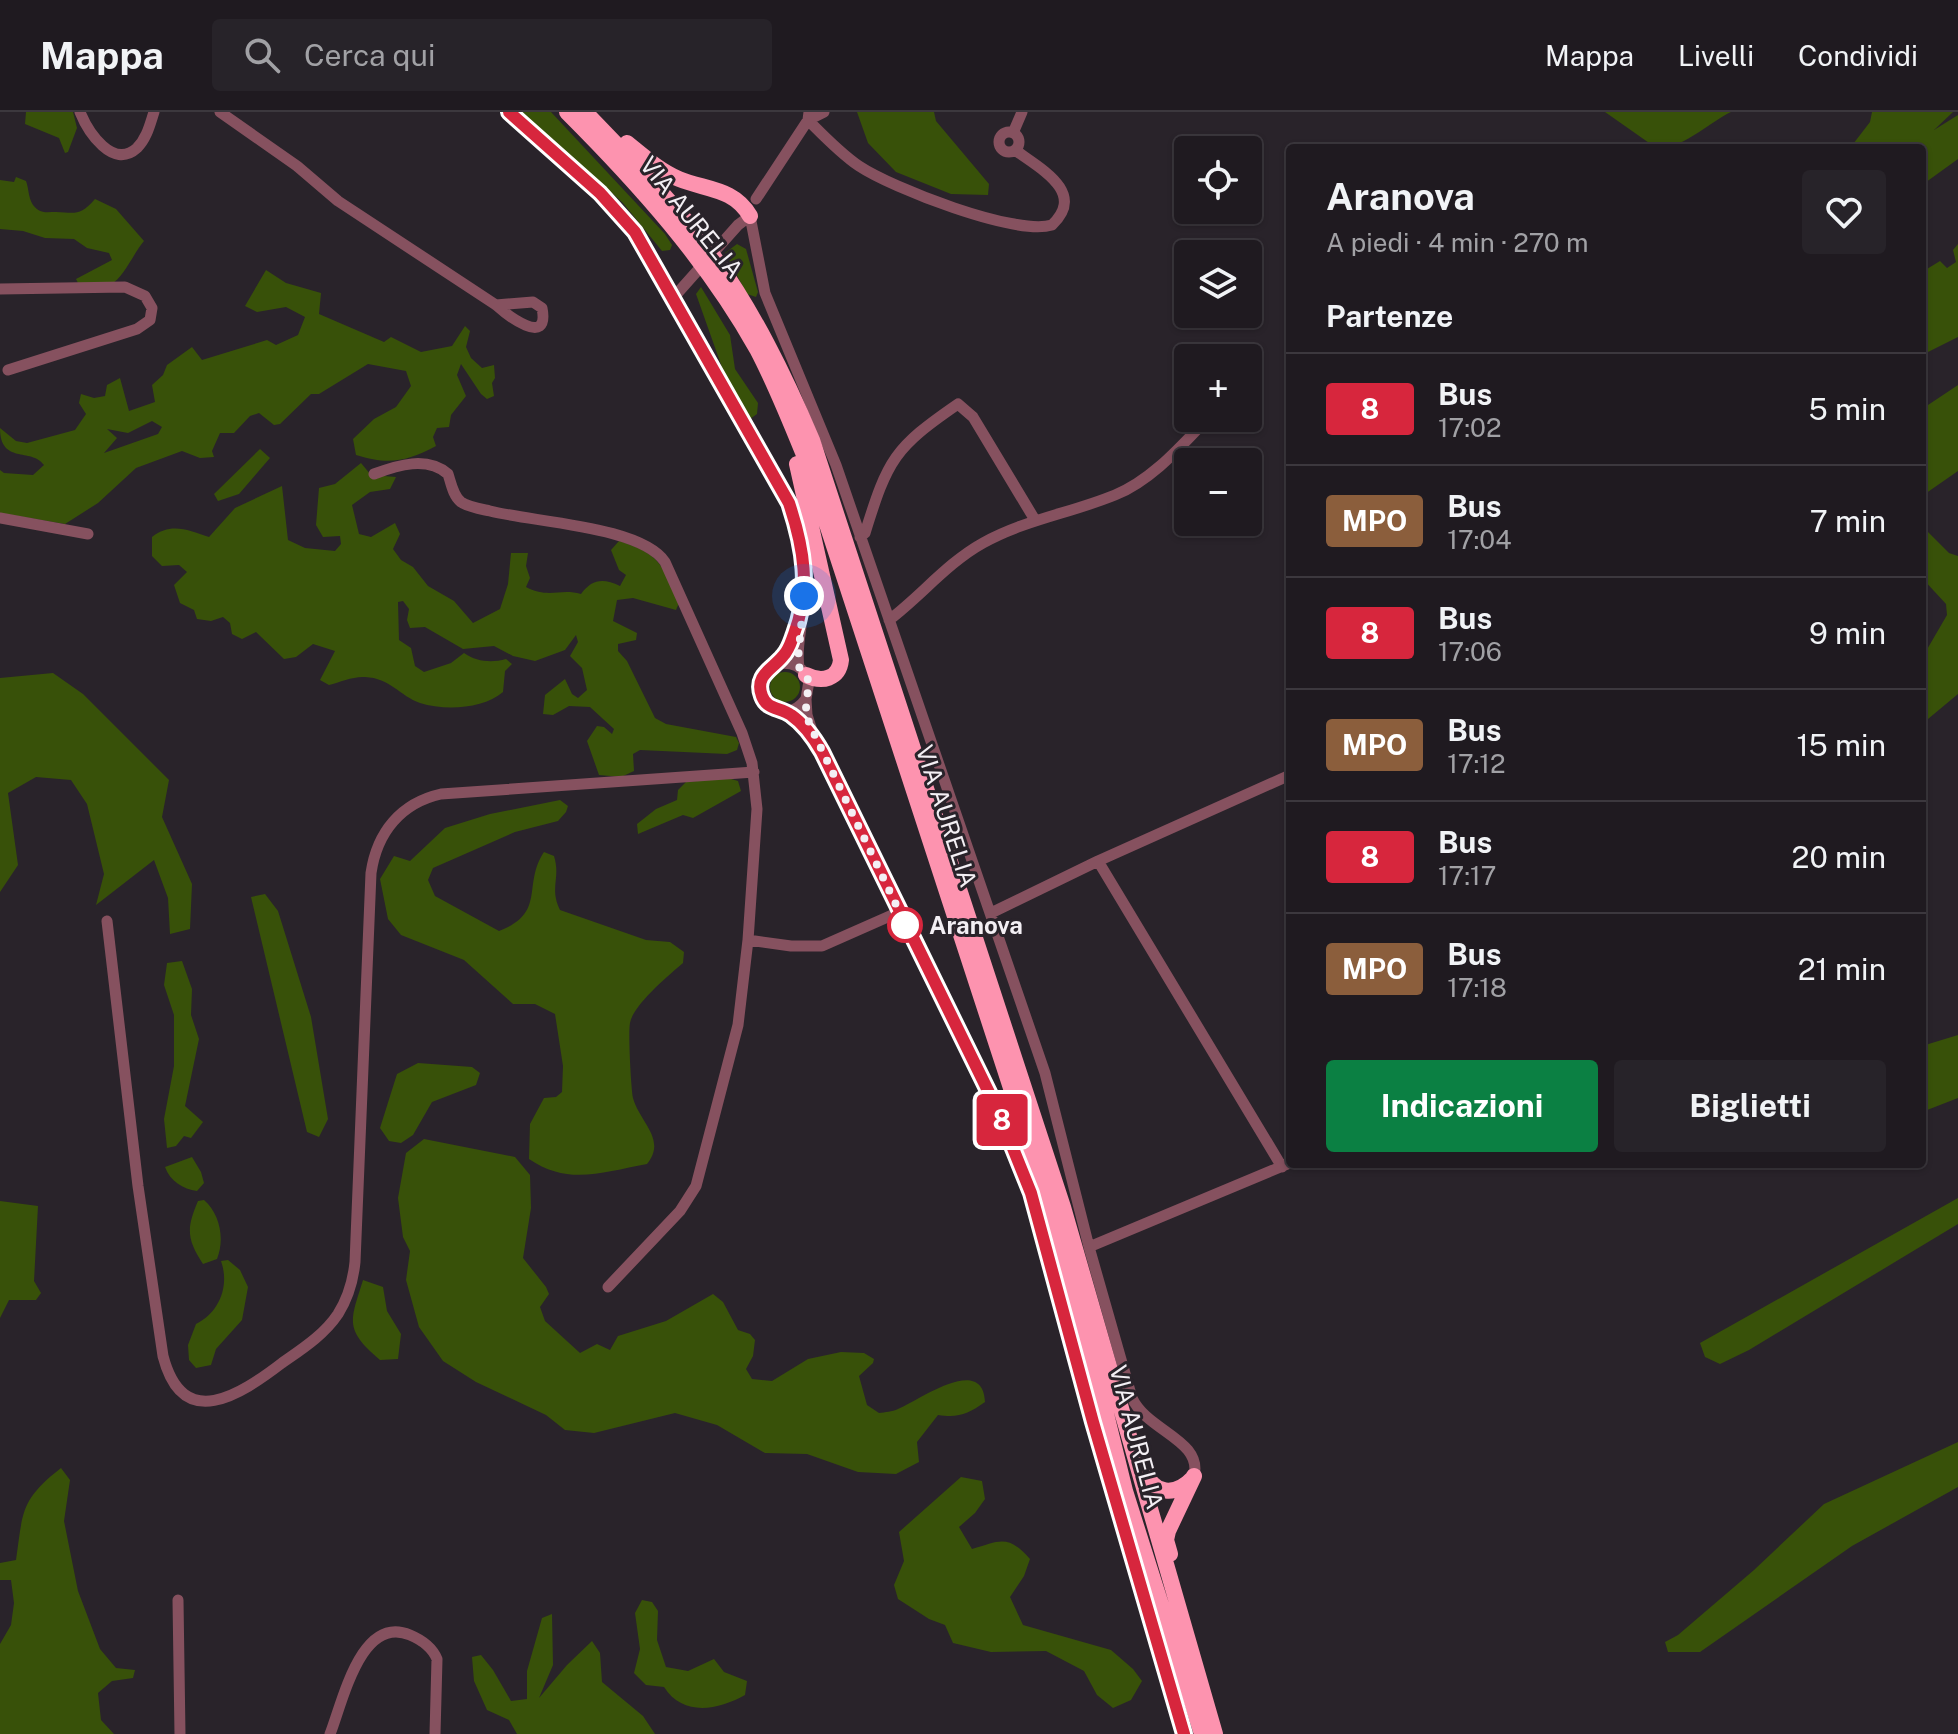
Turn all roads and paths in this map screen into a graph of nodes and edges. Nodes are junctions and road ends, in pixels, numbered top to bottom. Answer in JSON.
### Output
{"nodes":[{"id":1,"x":80,"y":112,"type":"edge"},
{"id":2,"x":154,"y":112,"type":"edge"},
{"id":3,"x":220,"y":112,"type":"edge"},
{"id":4,"x":509,"y":112,"type":"edge"},
{"id":5,"x":567,"y":112,"type":"edge"},
{"id":6,"x":585,"y":112,"type":"edge"},
{"id":7,"x":595,"y":112,"type":"edge"},
{"id":8,"x":824,"y":112,"type":"edge"},
{"id":9,"x":1022,"y":112,"type":"edge"},
{"id":10,"x":809,"y":116,"type":"edge"},
{"id":11,"x":756,"y":199,"type":"dead end"},
{"id":12,"x":750,"y":216,"type":"junction"},
{"id":13,"x":691,"y":239,"type":"junction"},
{"id":14,"x":723,"y":281,"type":"junction"},
{"id":15,"x":0,"y":289,"type":"edge"},
{"id":16,"x":674,"y":297,"type":"junction"},
{"id":17,"x":496,"y":305,"type":"dead end"},
{"id":18,"x":759,"y":353,"type":"junction"},
{"id":19,"x":8,"y":370,"type":"dead end"},
{"id":20,"x":1194,"y":432,"type":"edge"},
{"id":21,"x":374,"y":474,"type":"dead end"},
{"id":22,"x":0,"y":518,"type":"edge"},
{"id":23,"x":1035,"y":520,"type":"junction"},
{"id":24,"x":88,"y":534,"type":"dead end"},
{"id":25,"x":860,"y":537,"type":"junction"},
{"id":26,"x":803,"y":607,"type":"junction"},
{"id":27,"x":889,"y":620,"type":"junction"},
{"id":28,"x":776,"y":664,"type":"junction"},
{"id":29,"x":803,"y":671,"type":"junction"},
{"id":30,"x":806,"y":699,"type":"junction"},
{"id":31,"x":786,"y":712,"type":"junction"},
{"id":32,"x":818,"y":745,"type":"junction"},
{"id":33,"x":754,"y":772,"type":"junction"},
{"id":34,"x":1286,"y":777,"type":"edge"},
{"id":35,"x":1098,"y":861,"type":"junction"},
{"id":36,"x":899,"y":912,"type":"junction"},
{"id":37,"x":991,"y":913,"type":"junction"},
{"id":38,"x":107,"y":921,"type":"dead end"},
{"id":39,"x":748,"y":940,"type":"junction"},
{"id":40,"x":1286,"y":1165,"type":"edge"},
{"id":41,"x":1089,"y":1247,"type":"junction"},
{"id":42,"x":608,"y":1287,"type":"dead end"},
{"id":43,"x":1119,"y":1407,"type":"junction"},
{"id":44,"x":1194,"y":1476,"type":"junction"},
{"id":45,"x":178,"y":1600,"type":"dead end"},
{"id":46,"x":1183,"y":1631,"type":"junction"},
{"id":47,"x":180,"y":1734,"type":"edge"},
{"id":48,"x":330,"y":1734,"type":"edge"},
{"id":49,"x":435,"y":1734,"type":"edge"},
{"id":50,"x":1184,"y":1734,"type":"edge"},
{"id":51,"x":1202,"y":1734,"type":"edge"},
{"id":52,"x":1215,"y":1734,"type":"edge"}],
"edges":[{"from":1,"to":2,"type":"street"},
{"from":3,"to":17,"type":"street"},
{"from":4,"to":16,"type":"street"},
{"from":5,"to":13,"type":"highway","name":"VIA AURELIA"},
{"from":6,"to":13,"type":"highway","name":"VIA AURELIA"},
{"from":7,"to":12,"type":"highway"},
{"from":8,"to":10,"type":"street"},
{"from":9,"to":10,"type":"street"},
{"from":10,"to":11,"type":"street"},
{"from":12,"to":16,"type":"street"},
{"from":12,"to":25,"type":"street"},
{"from":13,"to":14,"type":"highway","name":"VIA AURELIA"},
{"from":14,"to":18,"type":"highway","name":"VIA AURELIA"},
{"from":14,"to":43,"type":"highway","name":"VIA AURELIA"},
{"from":15,"to":19,"type":"street"},
{"from":16,"to":26,"type":"street"},
{"from":18,"to":29,"type":"highway"},
{"from":18,"to":51,"type":"highway","name":"VIA AURELIA"},
{"from":20,"to":23,"type":"street"},
{"from":21,"to":33,"type":"street"},
{"from":22,"to":24,"type":"street"},
{"from":23,"to":25,"type":"street"},
{"from":23,"to":27,"type":"street"},
{"from":25,"to":27,"type":"street"},
{"from":26,"to":28,"type":"street"},
{"from":26,"to":29,"type":"street"},
{"from":27,"to":37,"type":"street"},
{"from":28,"to":29,"type":"street"},
{"from":28,"to":31,"type":"street"},
{"from":29,"to":30,"type":"street"},
{"from":30,"to":31,"type":"street"},
{"from":30,"to":32,"type":"street"},
{"from":31,"to":32,"type":"street"},
{"from":32,"to":36,"type":"street"},
{"from":33,"to":38,"type":"street"},
{"from":33,"to":39,"type":"street"},
{"from":34,"to":35,"type":"street"},
{"from":35,"to":37,"type":"street"},
{"from":35,"to":40,"type":"street"},
{"from":36,"to":39,"type":"street"},
{"from":36,"to":50,"type":"street"},
{"from":37,"to":41,"type":"street"},
{"from":39,"to":42,"type":"street"},
{"from":40,"to":41,"type":"street"},
{"from":41,"to":44,"type":"street"},
{"from":43,"to":44,"type":"highway"},
{"from":43,"to":46,"type":"highway","name":"VIA AURELIA"},
{"from":44,"to":46,"type":"highway"},
{"from":45,"to":47,"type":"street"},
{"from":46,"to":52,"type":"highway","name":"VIA AURELIA"},
{"from":48,"to":49,"type":"street"}]}
